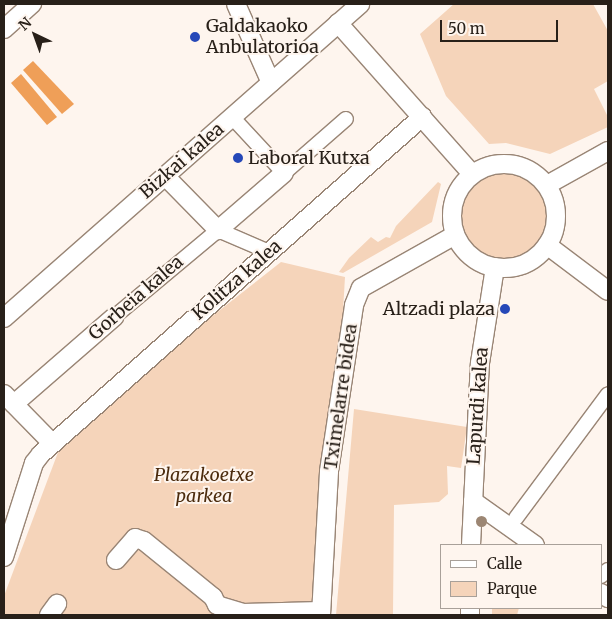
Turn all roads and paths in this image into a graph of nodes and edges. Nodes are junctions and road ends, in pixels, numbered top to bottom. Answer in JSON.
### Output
{"nodes":[{"id":1,"x":32,"y":4,"type":"edge"},
{"id":2,"x":236,"y":4,"type":"edge"},
{"id":3,"x":360,"y":4,"type":"edge"},
{"id":4,"x":338,"y":23,"type":"junction"},
{"id":5,"x":4,"y":29,"type":"edge"},
{"id":6,"x":270,"y":83,"type":"junction"},
{"id":7,"x":232,"y":117,"type":"junction"},
{"id":8,"x":422,"y":117,"type":"junction"},
{"id":9,"x":346,"y":119,"type":"dead end"},
{"id":10,"x":608,"y":150,"type":"edge"},
{"id":11,"x":284,"y":173,"type":"junction"},
{"id":12,"x":472,"y":174,"type":"junction"},
{"id":13,"x":165,"y":176,"type":"junction"},
{"id":14,"x":547,"y":185,"type":"junction"},
{"id":15,"x":218,"y":230,"type":"junction"},
{"id":16,"x":455,"y":235,"type":"junction"},
{"id":17,"x":547,"y":245,"type":"junction"},
{"id":18,"x":269,"y":252,"type":"junction"},
{"id":19,"x":494,"y":267,"type":"junction"},
{"id":20,"x":608,"y":292,"type":"edge"},
{"id":21,"x":114,"y":317,"type":"joint"},
{"id":22,"x":4,"y":318,"type":"edge"},
{"id":23,"x":608,"y":394,"type":"edge"},
{"id":24,"x":9,"y":399,"type":"edge"},
{"id":25,"x":52,"y":443,"type":"junction"},
{"id":26,"x":473,"y":501,"type":"junction"},
{"id":27,"x":516,"y":518,"type":"dead end"},
{"id":28,"x":471,"y":544,"type":"edge"},
{"id":29,"x":534,"y":544,"type":"edge"},
{"id":30,"x":4,"y":557,"type":"edge"},
{"id":31,"x":116,"y":560,"type":"dead end"},
{"id":32,"x":211,"y":610,"type":"edge"},
{"id":33,"x":320,"y":613,"type":"edge"},
{"id":34,"x":250,"y":614,"type":"edge"}],
"edges":[{"from":1,"to":5,"type":"street"},
{"from":2,"to":6,"type":"street"},
{"from":3,"to":4,"type":"street","name":"Bizkai kalea"},
{"from":4,"to":6,"type":"street","name":"Bizkai kalea"},
{"from":4,"to":8,"type":"street"},
{"from":6,"to":7,"type":"street","name":"Bizkai kalea"},
{"from":7,"to":11,"type":"street"},
{"from":7,"to":13,"type":"street","name":"Bizkai kalea"},
{"from":8,"to":12,"type":"street"},
{"from":8,"to":18,"type":"street","name":"Kolitza kalea"},
{"from":9,"to":11,"type":"street"},
{"from":10,"to":14,"type":"street"},
{"from":11,"to":15,"type":"street"},
{"from":12,"to":14,"type":"street"},
{"from":12,"to":16,"type":"street"},
{"from":13,"to":15,"type":"street"},
{"from":13,"to":22,"type":"street","name":"Bizkai kalea"},
{"from":14,"to":17,"type":"street"},
{"from":15,"to":18,"type":"street"},
{"from":15,"to":21,"type":"street","name":"Gorbeia kalea"},
{"from":16,"to":19,"type":"street"},
{"from":16,"to":33,"type":"street","name":"Tximelarre bidea"},
{"from":17,"to":19,"type":"street"},
{"from":17,"to":20,"type":"street"},
{"from":18,"to":25,"type":"street","name":"Kolitza kalea"},
{"from":19,"to":26,"type":"street","name":"Lapurdi kalea"},
{"from":21,"to":24,"type":"street","name":"Gorbeia kalea"},
{"from":23,"to":27,"type":"street"},
{"from":24,"to":25,"type":"street"},
{"from":25,"to":30,"type":"street","name":"Kolitza kalea"},
{"from":26,"to":28,"type":"street","name":"Lapurdi kalea"},
{"from":26,"to":29,"type":"street"},
{"from":31,"to":32,"type":"street"},
{"from":32,"to":34,"type":"street"},
{"from":33,"to":34,"type":"street"}]}
